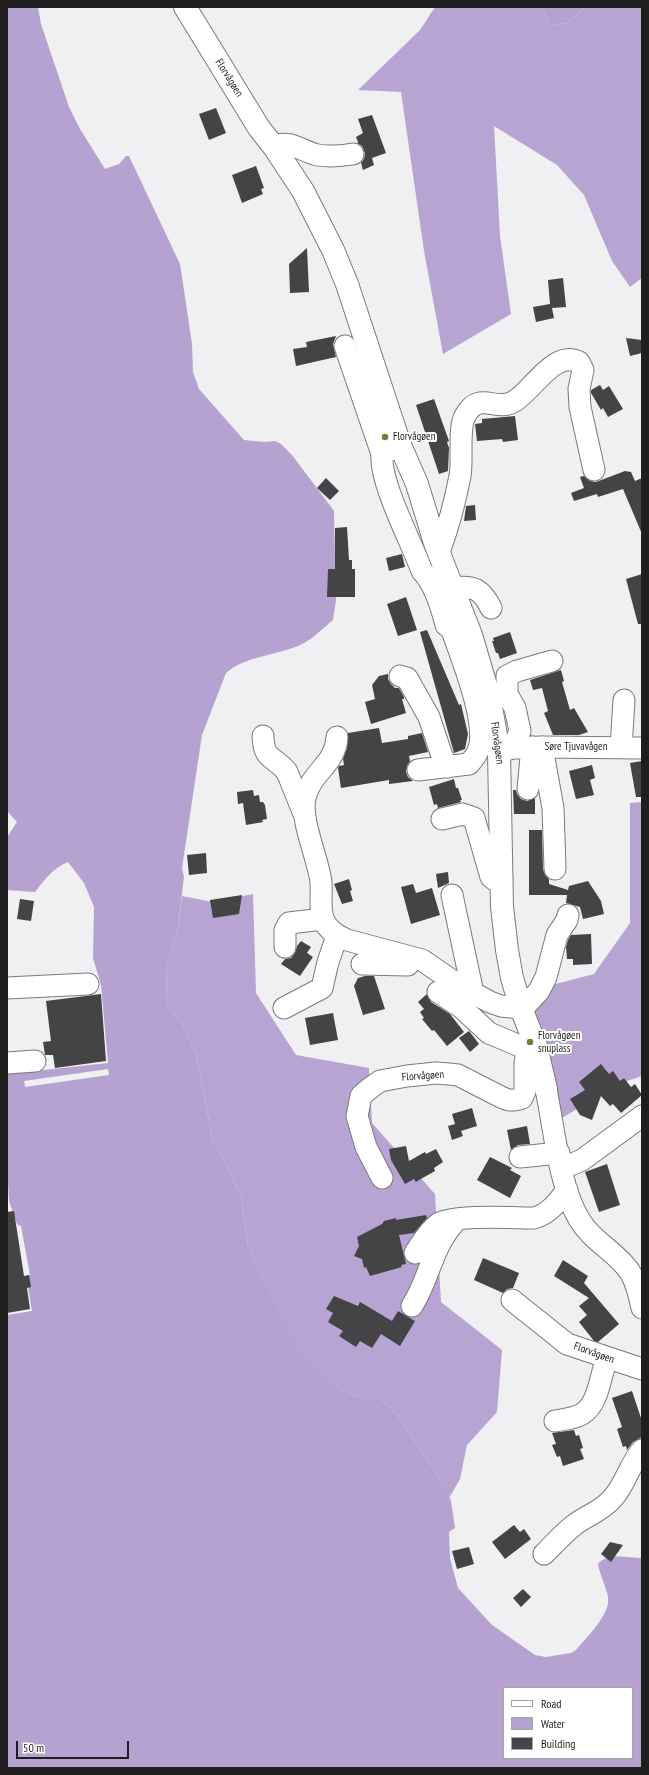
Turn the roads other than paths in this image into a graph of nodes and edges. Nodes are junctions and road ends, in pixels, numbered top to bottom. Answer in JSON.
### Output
{"nodes":[{"id":1,"x":185,"y":7,"type":"edge"},
{"id":2,"x":274,"y":147,"type":"junction"},
{"id":3,"x":353,"y":154,"type":"dead end"},
{"id":4,"x":345,"y":346,"type":"dead end"},
{"id":5,"x":391,"y":450,"type":"junction"},
{"id":6,"x":594,"y":470,"type":"dead end"},
{"id":7,"x":439,"y":552,"type":"junction"},
{"id":8,"x":454,"y":588,"type":"junction"},
{"id":9,"x":491,"y":608,"type":"dead end"},
{"id":10,"x":552,"y":661,"type":"dead end"},
{"id":11,"x":400,"y":676,"type":"dead end"},
{"id":12,"x":624,"y":700,"type":"dead end"},
{"id":13,"x":263,"y":736,"type":"dead end"},
{"id":14,"x":337,"y":737,"type":"dead end"},
{"id":15,"x":521,"y":748,"type":"junction"},
{"id":16,"x":620,"y":748,"type":"junction"},
{"id":17,"x":642,"y":748,"type":"edge"},
{"id":18,"x":448,"y":767,"type":"junction"},
{"id":19,"x":418,"y":770,"type":"dead end"},
{"id":20,"x":528,"y":789,"type":"dead end"},
{"id":21,"x":304,"y":814,"type":"junction"},
{"id":22,"x":442,"y":819,"type":"dead end"},
{"id":23,"x":555,"y":869,"type":"dead end"},
{"id":24,"x":502,"y":880,"type":"junction"},
{"id":25,"x":452,"y":895,"type":"dead end"},
{"id":26,"x":568,"y":915,"type":"dead end"},
{"id":27,"x":323,"y":919,"type":"junction"},
{"id":28,"x":337,"y":936,"type":"junction"},
{"id":29,"x":285,"y":947,"type":"dead end"},
{"id":30,"x":362,"y":964,"type":"dead end"},
{"id":31,"x":440,"y":982,"type":"junction"},
{"id":32,"x":88,"y":984,"type":"dead end"},
{"id":33,"x":7,"y":988,"type":"edge"},
{"id":34,"x":473,"y":993,"type":"junction"},
{"id":35,"x":284,"y":1008,"type":"dead end"},
{"id":36,"x":521,"y":1008,"type":"junction"},
{"id":37,"x":532,"y":1047,"type":"junction"},
{"id":38,"x":8,"y":1058,"type":"edge"},
{"id":39,"x":34,"y":1061,"type":"dead end"},
{"id":40,"x":546,"y":1089,"type":"joint"},
{"id":41,"x":642,"y":1116,"type":"edge"},
{"id":42,"x":520,"y":1157,"type":"dead end"},
{"id":43,"x":560,"y":1161,"type":"junction"},
{"id":44,"x":382,"y":1178,"type":"dead end"},
{"id":45,"x":567,"y":1190,"type":"junction"},
{"id":46,"x":458,"y":1219,"type":"junction"},
{"id":47,"x":415,"y":1253,"type":"dead end"},
{"id":48,"x":512,"y":1300,"type":"dead end"},
{"id":49,"x":412,"y":1306,"type":"dead end"},
{"id":50,"x":642,"y":1308,"type":"edge"},
{"id":51,"x":608,"y":1359,"type":"junction"},
{"id":52,"x":642,"y":1369,"type":"edge"},
{"id":53,"x":555,"y":1421,"type":"dead end"},
{"id":54,"x":642,"y":1450,"type":"edge"},
{"id":55,"x":544,"y":1554,"type":"dead end"}],
"edges":[{"from":1,"to":2,"type":"main road","name":"Florvågøen"},
{"from":2,"to":3,"type":"street"},
{"from":2,"to":5,"type":"main road","name":"Florvågøen"},
{"from":4,"to":5,"type":"street"},
{"from":5,"to":7,"type":"main road","name":"Florvågøen"},
{"from":5,"to":18,"type":"street","name":"Florvågøen"},
{"from":6,"to":7,"type":"street"},
{"from":7,"to":8,"type":"main road","name":"Florvågøen"},
{"from":8,"to":9,"type":"street"},
{"from":8,"to":15,"type":"main road","name":"Florvågøen"},
{"from":10,"to":15,"type":"street","name":"Søre Tjuvavågen"},
{"from":11,"to":18,"type":"street"},
{"from":12,"to":16,"type":"street","name":"Søre Tjuvavågen"},
{"from":13,"to":21,"type":"street"},
{"from":14,"to":21,"type":"street"},
{"from":15,"to":16,"type":"street","name":"Søre Tjuvavågen"},
{"from":15,"to":20,"type":"street","name":"Søre Tjuvavågen"},
{"from":15,"to":23,"type":"street"},
{"from":15,"to":24,"type":"main road","name":"Florvågøen"},
{"from":16,"to":17,"type":"street","name":"Søre Tjuvavågen"},
{"from":18,"to":19,"type":"street","name":"Florvågøen"},
{"from":21,"to":27,"type":"street"},
{"from":22,"to":24,"type":"street"},
{"from":24,"to":36,"type":"main road","name":"Florvågøen"},
{"from":25,"to":34,"type":"street"},
{"from":26,"to":36,"type":"street"},
{"from":27,"to":28,"type":"street"},
{"from":27,"to":29,"type":"street"},
{"from":28,"to":31,"type":"street"},
{"from":28,"to":35,"type":"street"},
{"from":30,"to":31,"type":"street"},
{"from":31,"to":34,"type":"street"},
{"from":31,"to":37,"type":"street"},
{"from":32,"to":33,"type":"street"},
{"from":34,"to":36,"type":"street"},
{"from":36,"to":37,"type":"main road","name":"Florvågøen"},
{"from":37,"to":40,"type":"main road","name":"Florvågøen"},
{"from":37,"to":44,"type":"street","name":"Florvågøen"},
{"from":38,"to":39,"type":"street"},
{"from":40,"to":43,"type":"street","name":"Florvågøen"},
{"from":41,"to":43,"type":"street"},
{"from":42,"to":43,"type":"street"},
{"from":43,"to":45,"type":"street","name":"Florvågøen"},
{"from":45,"to":46,"type":"street"},
{"from":45,"to":50,"type":"street","name":"Florvågøen"},
{"from":46,"to":47,"type":"street"},
{"from":46,"to":49,"type":"street"},
{"from":48,"to":51,"type":"street","name":"Florvågøen"},
{"from":51,"to":52,"type":"street","name":"Florvågøen"},
{"from":51,"to":53,"type":"street"},
{"from":54,"to":55,"type":"street"}]}
